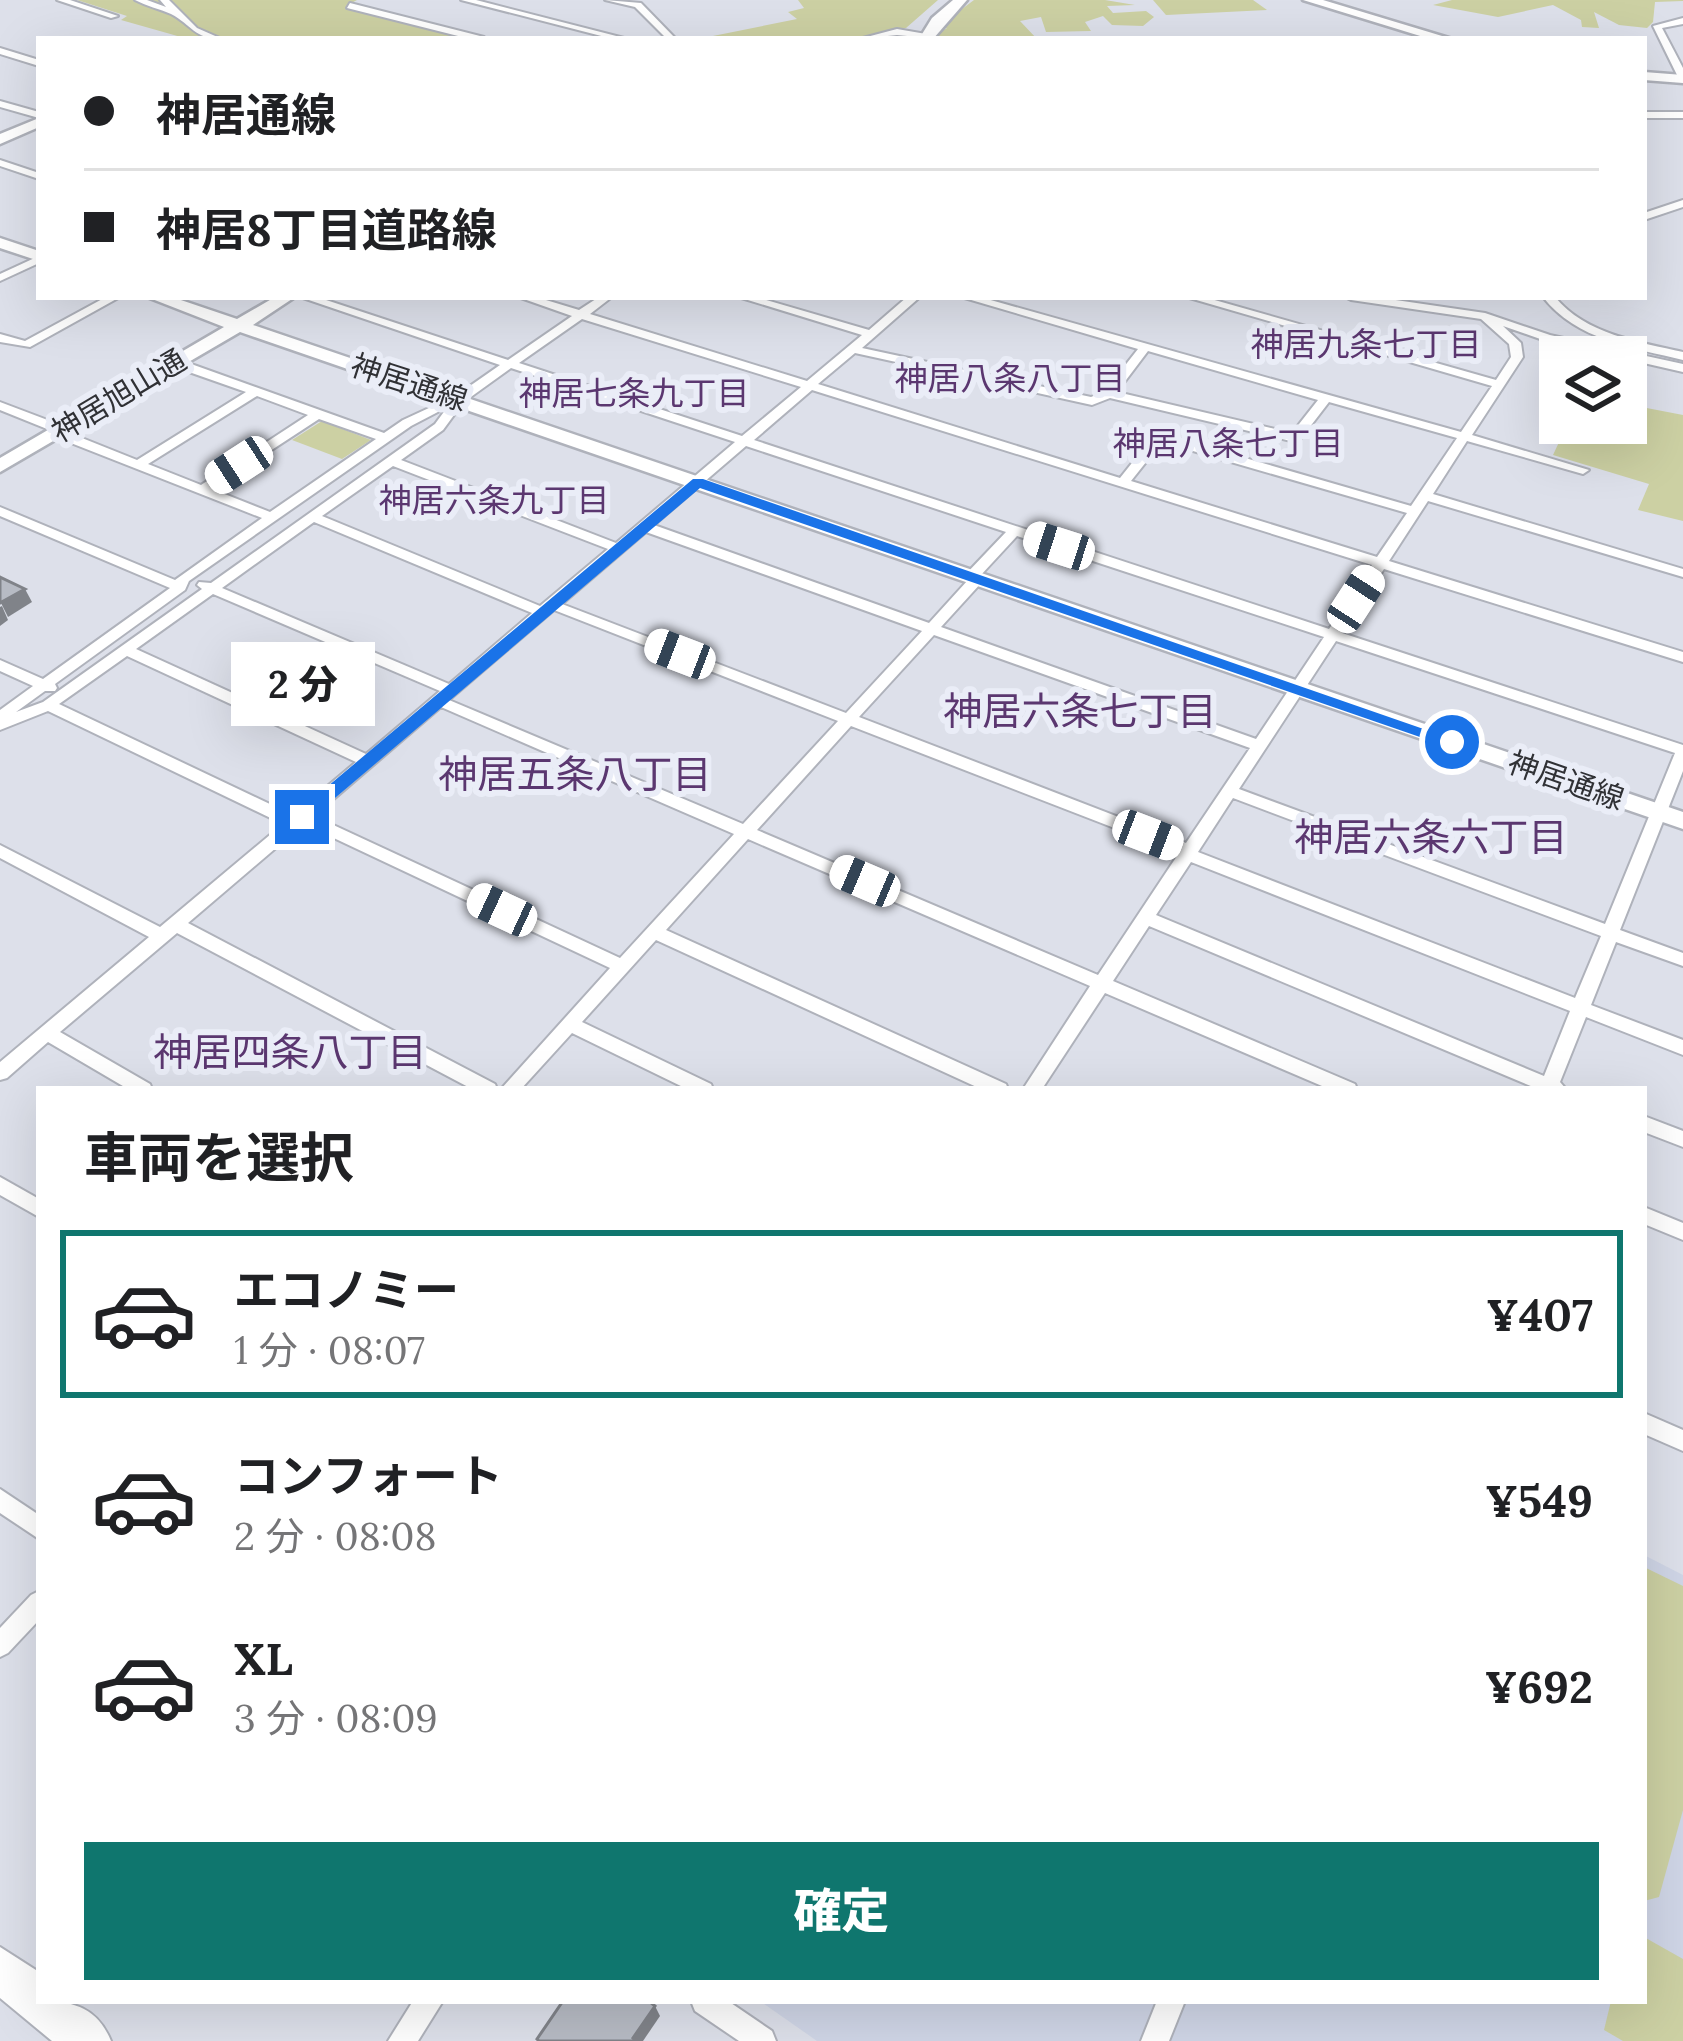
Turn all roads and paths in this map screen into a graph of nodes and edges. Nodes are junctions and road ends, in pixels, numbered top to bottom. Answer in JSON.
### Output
{"nodes":[{"id":1,"x":61,"y":0,"type":"edge"},
{"id":2,"x":139,"y":0,"type":"edge"},
{"id":3,"x":164,"y":0,"type":"edge"},
{"id":4,"x":364,"y":0,"type":"edge"},
{"id":5,"x":465,"y":0,"type":"edge"},
{"id":6,"x":609,"y":0,"type":"edge"},
{"id":7,"x":961,"y":0,"type":"edge"},
{"id":8,"x":1309,"y":0,"type":"edge"},
{"id":9,"x":177,"y":13,"type":"junction"},
{"id":10,"x":114,"y":16,"type":"dead end"},
{"id":11,"x":1683,"y":21,"type":"edge"},
{"id":12,"x":210,"y":36,"type":"edge"},
{"id":13,"x":469,"y":36,"type":"edge"},
{"id":14,"x":612,"y":36,"type":"edge"},
{"id":15,"x":669,"y":36,"type":"edge"},
{"id":16,"x":878,"y":36,"type":"edge"},
{"id":17,"x":921,"y":36,"type":"edge"},
{"id":18,"x":928,"y":36,"type":"edge"},
{"id":19,"x":1435,"y":36,"type":"edge"},
{"id":20,"x":0,"y":51,"type":"edge"},
{"id":21,"x":36,"y":62,"type":"edge"},
{"id":22,"x":1647,"y":76,"type":"edge"},
{"id":23,"x":1683,"y":78,"type":"edge"},
{"id":24,"x":0,"y":104,"type":"edge"},
{"id":25,"x":1647,"y":115,"type":"edge"},
{"id":26,"x":1669,"y":115,"type":"junction"},
{"id":27,"x":1683,"y":115,"type":"edge"},
{"id":28,"x":36,"y":118,"type":"edge"},
{"id":29,"x":36,"y":121,"type":"edge"},
{"id":30,"x":1683,"y":133,"type":"edge"},
{"id":31,"x":0,"y":140,"type":"edge"},
{"id":32,"x":0,"y":163,"type":"edge"},
{"id":33,"x":36,"y":175,"type":"edge"},
{"id":34,"x":1683,"y":203,"type":"edge"},
{"id":35,"x":1647,"y":217,"type":"edge"},
{"id":36,"x":0,"y":243,"type":"edge"},
{"id":37,"x":36,"y":256,"type":"edge"},
{"id":38,"x":36,"y":259,"type":"edge"},
{"id":39,"x":0,"y":278,"type":"edge"},
{"id":40,"x":108,"y":300,"type":"edge"},
{"id":41,"x":164,"y":300,"type":"edge"},
{"id":42,"x":273,"y":300,"type":"edge"},
{"id":43,"x":282,"y":300,"type":"edge"},
{"id":44,"x":298,"y":300,"type":"edge"},
{"id":45,"x":315,"y":300,"type":"edge"},
{"id":46,"x":534,"y":300,"type":"edge"},
{"id":47,"x":602,"y":300,"type":"edge"},
{"id":48,"x":754,"y":300,"type":"edge"},
{"id":49,"x":911,"y":300,"type":"edge"},
{"id":50,"x":978,"y":300,"type":"edge"},
{"id":51,"x":1203,"y":300,"type":"edge"},
{"id":52,"x":1372,"y":300,"type":"edge"},
{"id":53,"x":1551,"y":300,"type":"edge"},
{"id":54,"x":260,"y":314,"type":"junction"},
{"id":55,"x":581,"y":315,"type":"junction"},
{"id":56,"x":1485,"y":316,"type":"junction"},
{"id":57,"x":238,"y":326,"type":"junction"},
{"id":58,"x":871,"y":334,"type":"junction"},
{"id":59,"x":0,"y":338,"type":"edge"},
{"id":60,"x":1145,"y":347,"type":"junction"},
{"id":61,"x":852,"y":349,"type":"junction"},
{"id":62,"x":1683,"y":356,"type":"edge"},
{"id":63,"x":176,"y":363,"type":"junction"},
{"id":64,"x":510,"y":364,"type":"junction"},
{"id":65,"x":1683,"y":368,"type":"edge"},
{"id":66,"x":1498,"y":384,"type":"junction"},
{"id":67,"x":811,"y":385,"type":"junction"},
{"id":68,"x":255,"y":392,"type":"junction"},
{"id":69,"x":1109,"y":394,"type":"junction"},
{"id":70,"x":1326,"y":398,"type":"junction"},
{"id":71,"x":460,"y":400,"type":"junction"},
{"id":72,"x":0,"y":406,"type":"edge"},
{"id":73,"x":318,"y":414,"type":"junction"},
{"id":74,"x":59,"y":432,"type":"junction"},
{"id":75,"x":1464,"y":435,"type":"junction"},
{"id":76,"x":385,"y":438,"type":"junction"},
{"id":77,"x":746,"y":440,"type":"junction"},
{"id":78,"x":392,"y":461,"type":"junction"},
{"id":79,"x":138,"y":465,"type":"junction"},
{"id":80,"x":0,"y":466,"type":"edge"},
{"id":81,"x":1583,"y":470,"type":"dead end"},
{"id":82,"x":698,"y":482,"type":"junction"},
{"id":83,"x":1123,"y":483,"type":"junction"},
{"id":84,"x":200,"y":490,"type":"junction"},
{"id":85,"x":1424,"y":496,"type":"junction"},
{"id":86,"x":0,"y":511,"type":"edge"},
{"id":87,"x":1414,"y":512,"type":"junction"},
{"id":88,"x":272,"y":517,"type":"junction"},
{"id":89,"x":313,"y":517,"type":"junction"},
{"id":90,"x":646,"y":527,"type":"junction"},
{"id":91,"x":1014,"y":531,"type":"junction"},
{"id":92,"x":620,"y":549,"type":"junction"},
{"id":93,"x":1379,"y":563,"type":"junction"},
{"id":94,"x":1683,"y":573,"type":"edge"},
{"id":95,"x":974,"y":578,"type":"junction"},
{"id":96,"x":181,"y":583,"type":"junction"},
{"id":97,"x":213,"y":588,"type":"junction"},
{"id":98,"x":549,"y":609,"type":"junction"},
{"id":99,"x":932,"y":628,"type":"junction"},
{"id":100,"x":1332,"y":636,"type":"junction"},
{"id":101,"x":126,"y":650,"type":"junction"},
{"id":102,"x":1683,"y":658,"type":"edge"},
{"id":103,"x":0,"y":665,"type":"edge"},
{"id":104,"x":41,"y":684,"type":"junction"},
{"id":105,"x":1297,"y":689,"type":"junction"},
{"id":106,"x":64,"y":694,"type":"junction"},
{"id":107,"x":446,"y":696,"type":"junction"},
{"id":108,"x":48,"y":705,"type":"junction"},
{"id":109,"x":848,"y":720,"type":"junction"},
{"id":110,"x":0,"y":721,"type":"edge"},
{"id":111,"x":1259,"y":746,"type":"junction"},
{"id":112,"x":1683,"y":751,"type":"edge"},
{"id":113,"x":368,"y":761,"type":"junction"},
{"id":114,"x":1230,"y":790,"type":"junction"},
{"id":115,"x":1658,"y":812,"type":"junction"},
{"id":116,"x":299,"y":820,"type":"junction"},
{"id":117,"x":1683,"y":821,"type":"edge"},
{"id":118,"x":746,"y":830,"type":"junction"},
{"id":119,"x":0,"y":851,"type":"edge"},
{"id":120,"x":1189,"y":852,"type":"junction"},
{"id":121,"x":1146,"y":918,"type":"junction"},
{"id":122,"x":169,"y":930,"type":"junction"},
{"id":123,"x":654,"y":932,"type":"junction"},
{"id":124,"x":1609,"y":933,"type":"junction"},
{"id":125,"x":1683,"y":960,"type":"edge"},
{"id":126,"x":622,"y":966,"type":"junction"},
{"id":127,"x":1103,"y":982,"type":"junction"},
{"id":128,"x":1581,"y":1009,"type":"junction"},
{"id":129,"x":569,"y":1024,"type":"junction"},
{"id":130,"x":47,"y":1034,"type":"junction"},
{"id":131,"x":1683,"y":1048,"type":"edge"},
{"id":132,"x":0,"y":1073,"type":"edge"},
{"id":133,"x":138,"y":1086,"type":"edge"},
{"id":134,"x":482,"y":1086,"type":"edge"},
{"id":135,"x":513,"y":1086,"type":"edge"},
{"id":136,"x":698,"y":1086,"type":"edge"},
{"id":137,"x":992,"y":1086,"type":"edge"},
{"id":138,"x":1034,"y":1086,"type":"edge"},
{"id":139,"x":1341,"y":1086,"type":"edge"},
{"id":140,"x":1547,"y":1086,"type":"edge"},
{"id":141,"x":1553,"y":1086,"type":"edge"},
{"id":142,"x":1647,"y":1125,"type":"edge"},
{"id":143,"x":1683,"y":1139,"type":"edge"},
{"id":144,"x":0,"y":1185,"type":"edge"},
{"id":145,"x":36,"y":1208,"type":"edge"},
{"id":146,"x":1647,"y":1216,"type":"edge"},
{"id":147,"x":1683,"y":1232,"type":"edge"},
{"id":148,"x":1647,"y":1424,"type":"edge"},
{"id":149,"x":1683,"y":1442,"type":"edge"},
{"id":150,"x":0,"y":1501,"type":"edge"},
{"id":151,"x":36,"y":1526,"type":"edge"},
{"id":152,"x":36,"y":1606,"type":"edge"},
{"id":153,"x":0,"y":1646,"type":"edge"},
{"id":154,"x":0,"y":1969,"type":"edge"},
{"id":155,"x":36,"y":1998,"type":"edge"},
{"id":156,"x":43,"y":2004,"type":"edge"},
{"id":157,"x":427,"y":2004,"type":"edge"},
{"id":158,"x":709,"y":2004,"type":"edge"},
{"id":159,"x":1171,"y":2004,"type":"edge"},
{"id":160,"x":88,"y":2041,"type":"edge"},
{"id":161,"x":402,"y":2041,"type":"edge"},
{"id":162,"x":762,"y":2041,"type":"edge"},
{"id":163,"x":1155,"y":2041,"type":"edge"}],
"edges":[{"from":1,"to":10,"type":"street"},
{"from":2,"to":9,"type":"street"},
{"from":3,"to":9,"type":"street"},
{"from":4,"to":13,"type":"street"},
{"from":5,"to":14,"type":"street"},
{"from":6,"to":15,"type":"street"},
{"from":7,"to":18,"type":"street"},
{"from":8,"to":19,"type":"street"},
{"from":9,"to":12,"type":"street"},
{"from":11,"to":23,"type":"street"},
{"from":16,"to":17,"type":"street"},
{"from":20,"to":21,"type":"street"},
{"from":22,"to":23,"type":"street"},
{"from":24,"to":28,"type":"street"},
{"from":25,"to":26,"type":"street"},
{"from":26,"to":27,"type":"street"},
{"from":26,"to":30,"type":"street"},
{"from":29,"to":31,"type":"street"},
{"from":32,"to":33,"type":"street"},
{"from":34,"to":35,"type":"street"},
{"from":36,"to":37,"type":"street"},
{"from":38,"to":39,"type":"street"},
{"from":40,"to":59,"type":"street"},
{"from":41,"to":57,"type":"street","name":"神居通線"},
{"from":42,"to":54,"type":"street"},
{"from":43,"to":54,"type":"street","name":"神居旭山通"},
{"from":44,"to":54,"type":"street"},
{"from":45,"to":64,"type":"street"},
{"from":46,"to":55,"type":"street"},
{"from":47,"to":55,"type":"street"},
{"from":48,"to":58,"type":"street"},
{"from":49,"to":58,"type":"street"},
{"from":50,"to":60,"type":"street"},
{"from":51,"to":66,"type":"street"},
{"from":52,"to":56,"type":"street"},
{"from":53,"to":62,"type":"street"},
{"from":54,"to":57,"type":"street","name":"神居旭山通"},
{"from":55,"to":64,"type":"street"},
{"from":55,"to":67,"type":"street"},
{"from":56,"to":65,"type":"street"},
{"from":56,"to":66,"type":"street"},
{"from":57,"to":63,"type":"street","name":"神居旭山通"},
{"from":57,"to":71,"type":"street","name":"神居通線"},
{"from":58,"to":61,"type":"street"},
{"from":60,"to":69,"type":"street"},
{"from":60,"to":70,"type":"street"},
{"from":61,"to":67,"type":"street"},
{"from":61,"to":69,"type":"street"},
{"from":63,"to":68,"type":"street"},
{"from":63,"to":74,"type":"street","name":"神居旭山通"},
{"from":64,"to":71,"type":"street"},
{"from":64,"to":77,"type":"street"},
{"from":66,"to":75,"type":"street"},
{"from":67,"to":77,"type":"street"},
{"from":67,"to":83,"type":"street"},
{"from":68,"to":73,"type":"street"},
{"from":68,"to":79,"type":"street"},
{"from":69,"to":70,"type":"street"},
{"from":70,"to":75,"type":"street"},
{"from":71,"to":76,"type":"street"},
{"from":71,"to":78,"type":"street"},
{"from":71,"to":82,"type":"street","name":"神居通線"},
{"from":72,"to":74,"type":"street"},
{"from":73,"to":76,"type":"street"},
{"from":73,"to":84,"type":"street"},
{"from":74,"to":79,"type":"street"},
{"from":74,"to":80,"type":"street","name":"神居旭山通"},
{"from":75,"to":81,"type":"street"},
{"from":75,"to":85,"type":"street"},
{"from":76,"to":88,"type":"street"},
{"from":77,"to":82,"type":"street"},
{"from":77,"to":91,"type":"street"},
{"from":78,"to":89,"type":"street"},
{"from":78,"to":92,"type":"street"},
{"from":79,"to":84,"type":"street"},
{"from":82,"to":90,"type":"street"},
{"from":82,"to":95,"type":"street","name":"神居通線"},
{"from":83,"to":87,"type":"street"},
{"from":83,"to":93,"type":"street"},
{"from":84,"to":88,"type":"street"},
{"from":85,"to":87,"type":"street"},
{"from":85,"to":94,"type":"street"},
{"from":86,"to":96,"type":"street"},
{"from":87,"to":93,"type":"street"},
{"from":88,"to":96,"type":"street"},
{"from":89,"to":97,"type":"street"},
{"from":89,"to":98,"type":"street"},
{"from":90,"to":92,"type":"street"},
{"from":90,"to":99,"type":"street"},
{"from":91,"to":95,"type":"street"},
{"from":91,"to":100,"type":"street"},
{"from":92,"to":98,"type":"street"},
{"from":93,"to":100,"type":"street"},
{"from":93,"to":102,"type":"street"},
{"from":95,"to":99,"type":"street"},
{"from":95,"to":105,"type":"street","name":"神居通線"},
{"from":96,"to":97,"type":"street"},
{"from":96,"to":104,"type":"street"},
{"from":97,"to":101,"type":"street"},
{"from":97,"to":107,"type":"street"},
{"from":98,"to":107,"type":"street"},
{"from":98,"to":109,"type":"street"},
{"from":99,"to":109,"type":"street"},
{"from":99,"to":111,"type":"street"},
{"from":100,"to":105,"type":"street"},
{"from":100,"to":112,"type":"street"},
{"from":101,"to":106,"type":"street"},
{"from":101,"to":113,"type":"street"},
{"from":103,"to":104,"type":"street"},
{"from":104,"to":106,"type":"street"},
{"from":104,"to":110,"type":"street"},
{"from":105,"to":111,"type":"street"},
{"from":105,"to":115,"type":"street","name":"神居通線"},
{"from":106,"to":108,"type":"street"},
{"from":107,"to":113,"type":"street"},
{"from":107,"to":118,"type":"street"},
{"from":108,"to":110,"type":"street"},
{"from":108,"to":116,"type":"street"},
{"from":109,"to":118,"type":"street"},
{"from":109,"to":120,"type":"street"},
{"from":111,"to":114,"type":"street"},
{"from":112,"to":115,"type":"street"},
{"from":113,"to":116,"type":"street"},
{"from":114,"to":120,"type":"street"},
{"from":114,"to":124,"type":"street"},
{"from":115,"to":117,"type":"street","name":"神居通線"},
{"from":115,"to":124,"type":"street"},
{"from":116,"to":122,"type":"street"},
{"from":116,"to":126,"type":"street"},
{"from":118,"to":123,"type":"street"},
{"from":118,"to":127,"type":"street"},
{"from":119,"to":122,"type":"street"},
{"from":120,"to":121,"type":"street"},
{"from":120,"to":128,"type":"street"},
{"from":121,"to":127,"type":"street"},
{"from":121,"to":140,"type":"street"},
{"from":122,"to":130,"type":"street"},
{"from":122,"to":134,"type":"street"},
{"from":123,"to":126,"type":"street"},
{"from":123,"to":137,"type":"street"},
{"from":124,"to":125,"type":"street"},
{"from":124,"to":128,"type":"street"},
{"from":126,"to":129,"type":"street"},
{"from":127,"to":138,"type":"street"},
{"from":127,"to":139,"type":"street"},
{"from":128,"to":131,"type":"street"},
{"from":128,"to":141,"type":"street"},
{"from":129,"to":135,"type":"street"},
{"from":129,"to":136,"type":"street"},
{"from":130,"to":132,"type":"street"},
{"from":130,"to":133,"type":"street"},
{"from":142,"to":143,"type":"street"},
{"from":144,"to":145,"type":"street"},
{"from":146,"to":147,"type":"street"},
{"from":148,"to":149,"type":"street"},
{"from":150,"to":151,"type":"street"},
{"from":152,"to":153,"type":"street"},
{"from":154,"to":155,"type":"main road"},
{"from":156,"to":160,"type":"main road"},
{"from":157,"to":161,"type":"street"},
{"from":158,"to":162,"type":"street"},
{"from":159,"to":163,"type":"street"}]}
